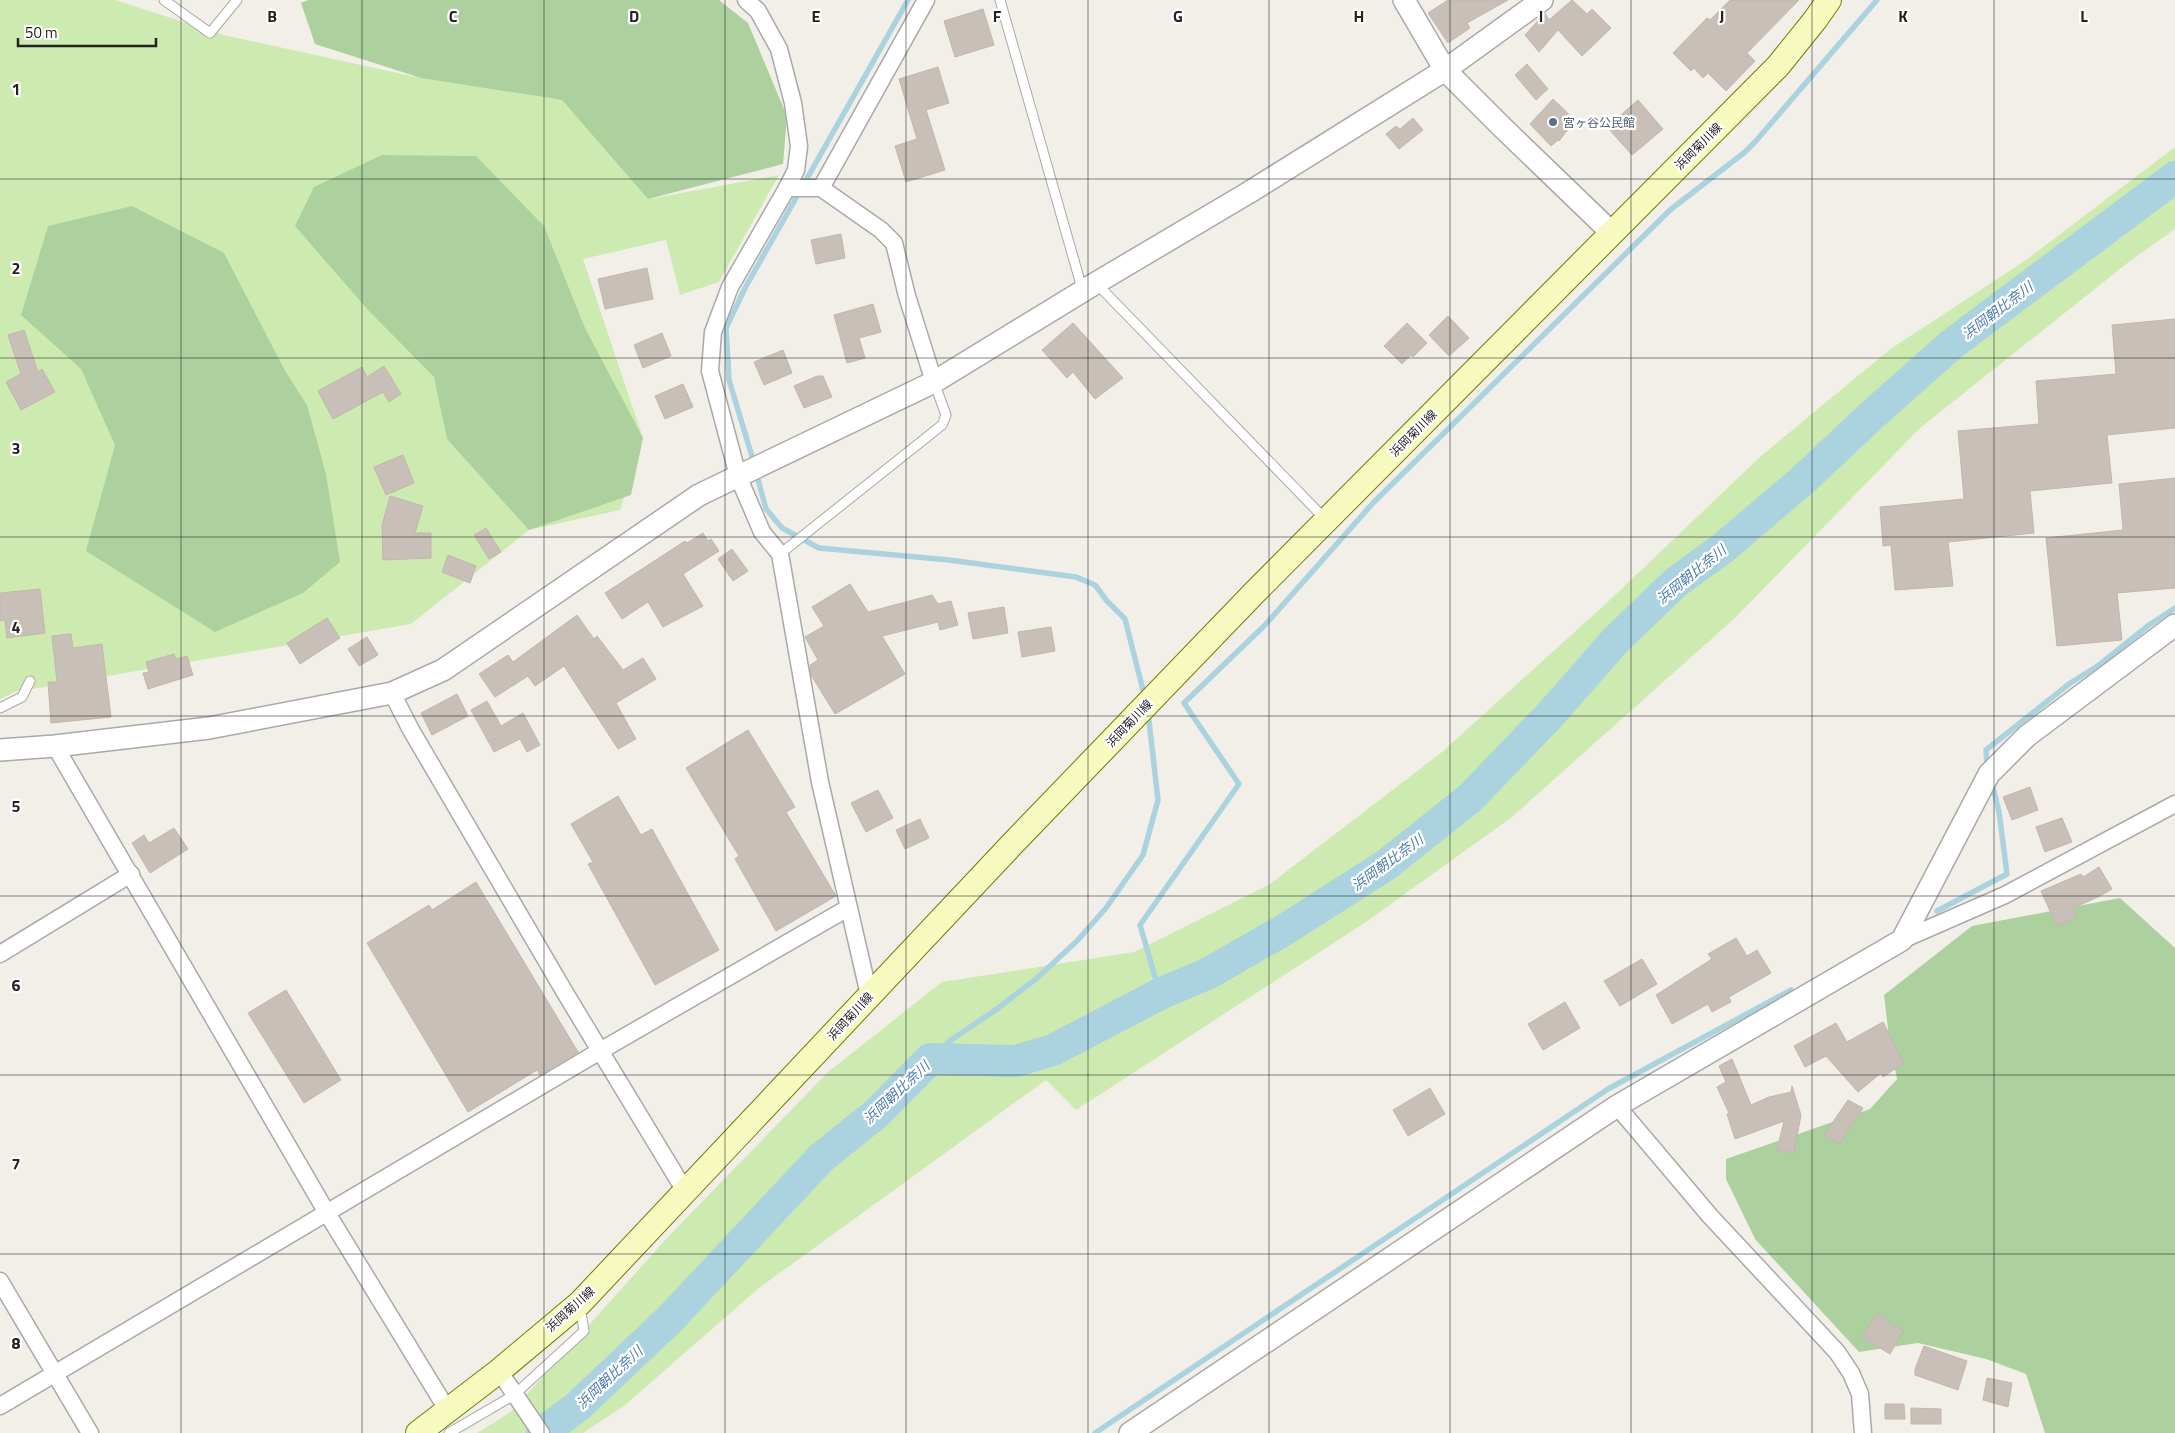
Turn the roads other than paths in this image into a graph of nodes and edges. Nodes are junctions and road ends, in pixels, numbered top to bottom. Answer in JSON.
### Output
{"nodes":[{"id":1,"x":164,"y":0,"type":"edge"},
{"id":2,"x":237,"y":0,"type":"edge"},
{"id":3,"x":746,"y":0,"type":"edge"},
{"id":4,"x":926,"y":0,"type":"edge"},
{"id":5,"x":1000,"y":0,"type":"edge"},
{"id":6,"x":1404,"y":0,"type":"edge"},
{"id":7,"x":1542,"y":0,"type":"edge"},
{"id":8,"x":1829,"y":0,"type":"edge"},
{"id":9,"x":1445,"y":70,"type":"junction"},
{"id":10,"x":787,"y":188,"type":"junction"},
{"id":11,"x":821,"y":188,"type":"junction"},
{"id":12,"x":1612,"y":233,"type":"junction"},
{"id":13,"x":1089,"y":287,"type":"junction"},
{"id":14,"x":934,"y":382,"type":"junction"},
{"id":15,"x":738,"y":476,"type":"junction"},
{"id":16,"x":1326,"y":520,"type":"junction"},
{"id":17,"x":780,"y":554,"type":"junction"},
{"id":18,"x":2175,"y":625,"type":"edge"},
{"id":19,"x":30,"y":681,"type":"dead end"},
{"id":20,"x":392,"y":693,"type":"junction"},
{"id":21,"x":0,"y":708,"type":"edge"},
{"id":22,"x":55,"y":746,"type":"junction"},
{"id":23,"x":0,"y":750,"type":"edge"},
{"id":24,"x":2175,"y":804,"type":"edge"},
{"id":25,"x":131,"y":874,"type":"junction"},
{"id":26,"x":848,"y":908,"type":"junction"},
{"id":27,"x":1902,"y":940,"type":"junction"},
{"id":28,"x":0,"y":954,"type":"edge"},
{"id":29,"x":869,"y":995,"type":"junction"},
{"id":30,"x":600,"y":1050,"type":"junction"},
{"id":31,"x":1617,"y":1106,"type":"junction"},
{"id":32,"x":685,"y":1191,"type":"junction"},
{"id":33,"x":327,"y":1213,"type":"junction"},
{"id":34,"x":0,"y":1281,"type":"edge"},
{"id":35,"x":580,"y":1303,"type":"junction"},
{"id":36,"x":499,"y":1371,"type":"junction"},
{"id":37,"x":55,"y":1374,"type":"junction"},
{"id":38,"x":514,"y":1395,"type":"junction"},
{"id":39,"x":0,"y":1406,"type":"edge"},
{"id":40,"x":449,"y":1422,"type":"edge"},
{"id":41,"x":90,"y":1433,"type":"edge"},
{"id":42,"x":418,"y":1433,"type":"edge"},
{"id":43,"x":541,"y":1433,"type":"edge"},
{"id":44,"x":1130,"y":1433,"type":"edge"},
{"id":45,"x":1863,"y":1433,"type":"edge"}],
"edges":[{"from":1,"to":2,"type":"lane"},
{"from":3,"to":10,"type":"street"},
{"from":4,"to":11,"type":"street"},
{"from":5,"to":13,"type":"lane"},
{"from":6,"to":9,"type":"street"},
{"from":7,"to":9,"type":"street"},
{"from":8,"to":12,"type":"main road","name":"浜岡菊川線"},
{"from":9,"to":12,"type":"street"},
{"from":9,"to":13,"type":"street"},
{"from":10,"to":11,"type":"street"},
{"from":10,"to":15,"type":"street"},
{"from":11,"to":14,"type":"street"},
{"from":12,"to":16,"type":"main road","name":"浜岡菊川線"},
{"from":13,"to":14,"type":"street"},
{"from":13,"to":16,"type":"lane"},
{"from":14,"to":15,"type":"street"},
{"from":14,"to":17,"type":"lane"},
{"from":15,"to":17,"type":"street"},
{"from":15,"to":20,"type":"street"},
{"from":16,"to":29,"type":"main road","name":"浜岡菊川線"},
{"from":17,"to":26,"type":"street"},
{"from":18,"to":27,"type":"street"},
{"from":19,"to":21,"type":"lane"},
{"from":20,"to":22,"type":"street"},
{"from":20,"to":30,"type":"street"},
{"from":22,"to":23,"type":"street"},
{"from":22,"to":25,"type":"street"},
{"from":24,"to":27,"type":"street"},
{"from":25,"to":28,"type":"street"},
{"from":25,"to":33,"type":"street"},
{"from":26,"to":29,"type":"street"},
{"from":26,"to":30,"type":"street"},
{"from":27,"to":31,"type":"street"},
{"from":29,"to":32,"type":"main road","name":"浜岡菊川線"},
{"from":30,"to":32,"type":"street"},
{"from":30,"to":33,"type":"street"},
{"from":31,"to":44,"type":"street"},
{"from":31,"to":45,"type":"street"},
{"from":32,"to":35,"type":"main road","name":"浜岡菊川線"},
{"from":33,"to":37,"type":"street"},
{"from":33,"to":40,"type":"street"},
{"from":34,"to":37,"type":"street"},
{"from":35,"to":36,"type":"main road","name":"浜岡菊川線"},
{"from":35,"to":38,"type":"lane"},
{"from":36,"to":38,"type":"street"},
{"from":36,"to":40,"type":"main road","name":"浜岡菊川線"},
{"from":37,"to":39,"type":"street"},
{"from":37,"to":41,"type":"street"},
{"from":38,"to":40,"type":"lane"},
{"from":38,"to":43,"type":"street"},
{"from":40,"to":42,"type":"main road","name":"浜岡菊川線"}]}
